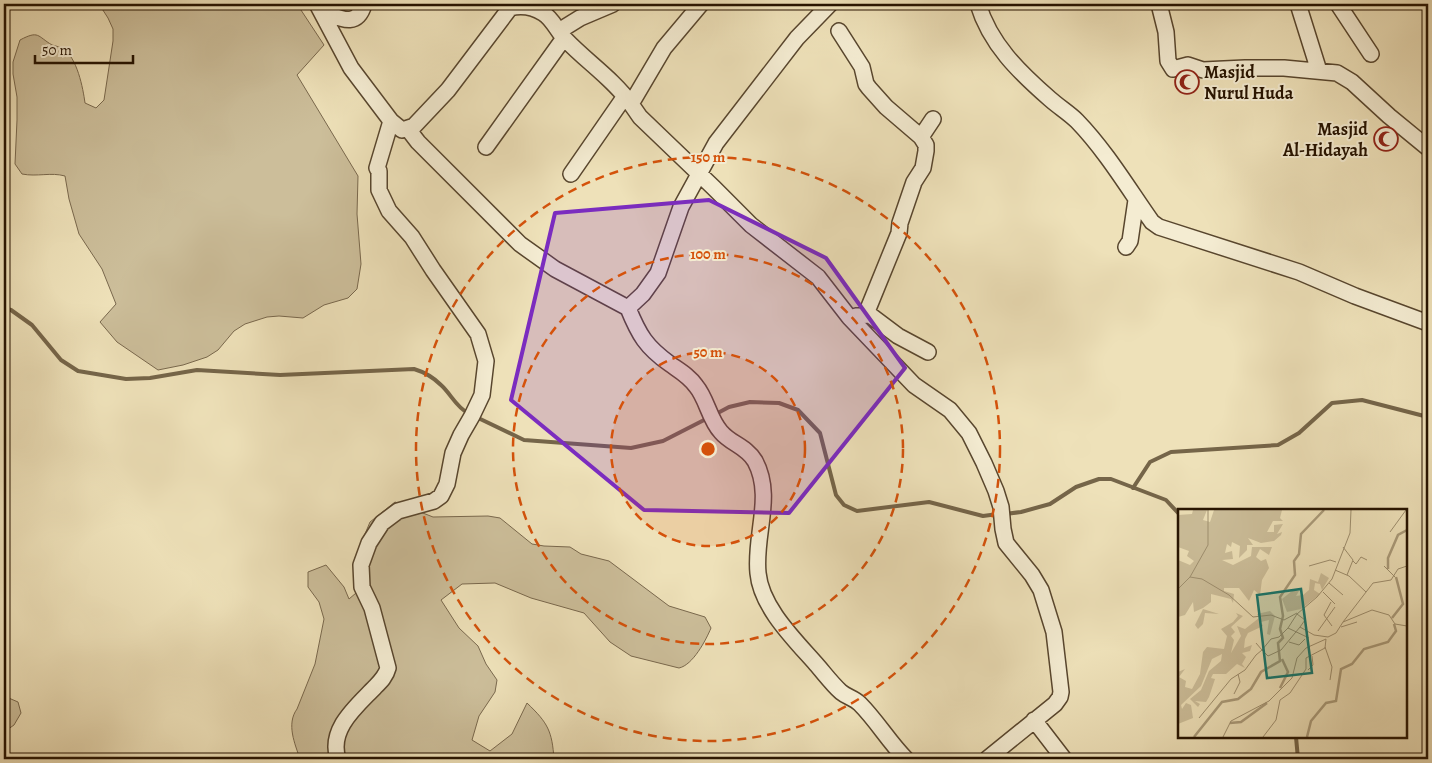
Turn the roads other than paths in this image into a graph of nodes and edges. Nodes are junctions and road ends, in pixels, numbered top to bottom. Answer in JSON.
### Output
{"nodes":[{"id":1,"x":364,"y":4,"type":"edge"},
{"id":2,"x":613,"y":4,"type":"edge"},
{"id":3,"x":830,"y":4,"type":"edge"},
{"id":4,"x":978,"y":4,"type":"edge"},
{"id":5,"x":1159,"y":4,"type":"edge"},
{"id":6,"x":1298,"y":4,"type":"edge"},
{"id":7,"x":1338,"y":4,"type":"edge"},
{"id":8,"x":695,"y":5,"type":"edge"},
{"id":9,"x":319,"y":7,"type":"edge"},
{"id":10,"x":839,"y":31,"type":"dead end"},
{"id":11,"x":561,"y":34,"type":"junction"},
{"id":12,"x":1371,"y":54,"type":"dead end"},
{"id":13,"x":1319,"y":72,"type":"junction"},
{"id":14,"x":628,"y":100,"type":"junction"},
{"id":15,"x":933,"y":119,"type":"dead end"},
{"id":16,"x":391,"y":121,"type":"junction"},
{"id":17,"x":408,"y":129,"type":"junction"},
{"id":18,"x":921,"y":137,"type":"junction"},
{"id":19,"x":486,"y":147,"type":"dead end"},
{"id":20,"x":1428,"y":148,"type":"edge"},
{"id":21,"x":699,"y":173,"type":"junction"},
{"id":22,"x":571,"y":174,"type":"dead end"},
{"id":23,"x":1136,"y":200,"type":"junction"},
{"id":24,"x":1126,"y":247,"type":"dead end"},
{"id":25,"x":628,"y":308,"type":"junction"},
{"id":26,"x":866,"y":314,"type":"junction"},
{"id":27,"x":849,"y":316,"type":"junction"},
{"id":28,"x":1428,"y":323,"type":"edge"},
{"id":29,"x":928,"y":352,"type":"dead end"},
{"id":30,"x":1034,"y":720,"type":"junction"},
{"id":31,"x":338,"y":759,"type":"edge"},
{"id":32,"x":906,"y":759,"type":"edge"},
{"id":33,"x":986,"y":759,"type":"edge"},
{"id":34,"x":1064,"y":759,"type":"edge"}],
"edges":[{"from":1,"to":9,"type":"street"},
{"from":2,"to":11,"type":"street"},
{"from":3,"to":21,"type":"street"},
{"from":4,"to":23,"type":"street"},
{"from":5,"to":13,"type":"street"},
{"from":6,"to":13,"type":"street"},
{"from":7,"to":12,"type":"street"},
{"from":8,"to":14,"type":"street"},
{"from":9,"to":16,"type":"street"},
{"from":10,"to":18,"type":"street"},
{"from":11,"to":14,"type":"street"},
{"from":11,"to":17,"type":"street"},
{"from":11,"to":19,"type":"street"},
{"from":13,"to":20,"type":"street"},
{"from":14,"to":21,"type":"street"},
{"from":14,"to":22,"type":"street"},
{"from":15,"to":18,"type":"street"},
{"from":16,"to":17,"type":"street"},
{"from":16,"to":31,"type":"street"},
{"from":17,"to":25,"type":"street"},
{"from":18,"to":26,"type":"street"},
{"from":21,"to":25,"type":"street"},
{"from":21,"to":27,"type":"street"},
{"from":23,"to":24,"type":"street"},
{"from":23,"to":28,"type":"street"},
{"from":25,"to":32,"type":"street"},
{"from":26,"to":27,"type":"street"},
{"from":26,"to":29,"type":"street"},
{"from":27,"to":30,"type":"street"},
{"from":30,"to":33,"type":"street"},
{"from":30,"to":34,"type":"street"}]}
